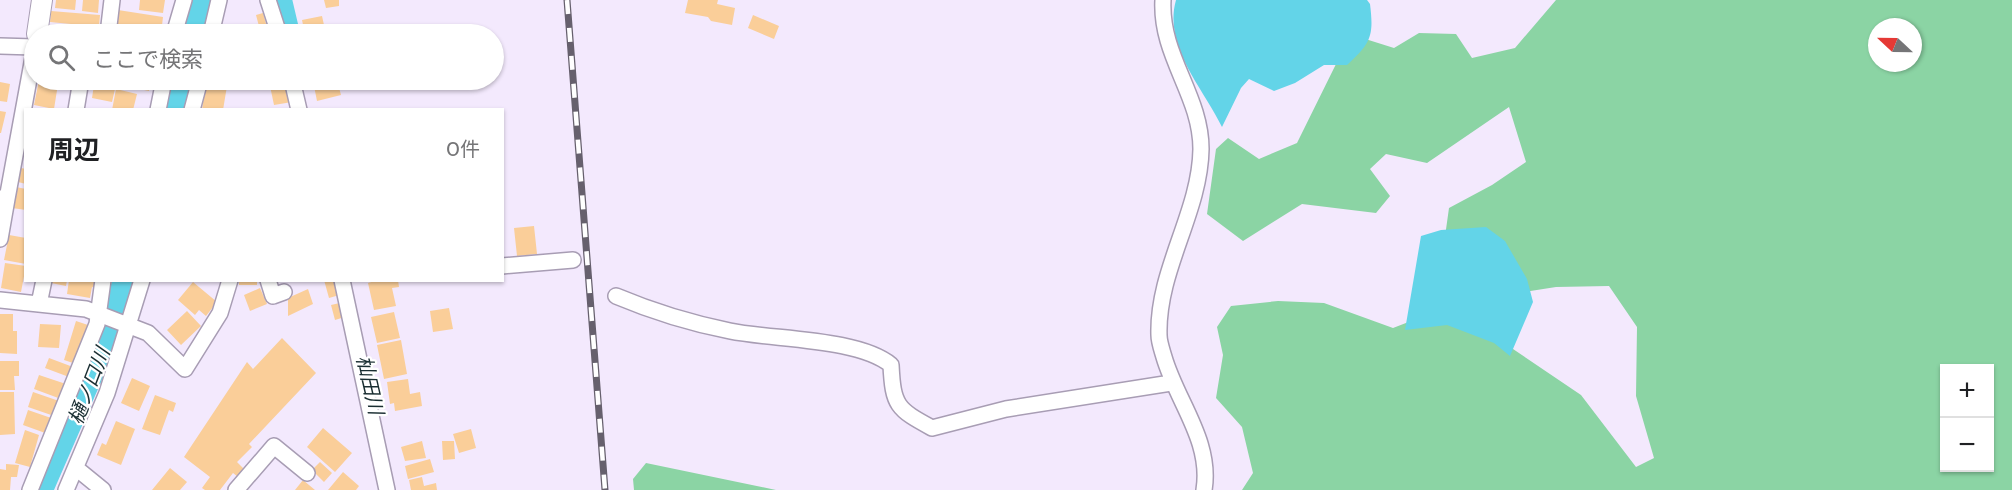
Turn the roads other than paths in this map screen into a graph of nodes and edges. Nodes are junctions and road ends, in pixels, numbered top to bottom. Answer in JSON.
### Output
{"nodes":[{"id":1,"x":42,"y":0,"type":"edge"},
{"id":2,"x":112,"y":0,"type":"edge"},
{"id":3,"x":184,"y":0,"type":"edge"},
{"id":4,"x":219,"y":0,"type":"edge"},
{"id":5,"x":268,"y":0,"type":"edge"},
{"id":6,"x":1164,"y":0,"type":"edge"},
{"id":7,"x":38,"y":24,"type":"edge"},
{"id":8,"x":109,"y":24,"type":"edge"},
{"id":9,"x":177,"y":24,"type":"edge"},
{"id":10,"x":213,"y":24,"type":"edge"},
{"id":11,"x":276,"y":24,"type":"edge"},
{"id":12,"x":0,"y":46,"type":"edge"},
{"id":13,"x":24,"y":49,"type":"edge"},
{"id":14,"x":26,"y":90,"type":"edge"},
{"id":15,"x":79,"y":90,"type":"edge"},
{"id":16,"x":162,"y":90,"type":"edge"},
{"id":17,"x":197,"y":90,"type":"edge"},
{"id":18,"x":294,"y":90,"type":"edge"},
{"id":19,"x":76,"y":108,"type":"edge"},
{"id":20,"x":158,"y":108,"type":"edge"},
{"id":21,"x":193,"y":108,"type":"edge"},
{"id":22,"x":299,"y":108,"type":"edge"},
{"id":23,"x":3,"y":199,"type":"edge"},
{"id":24,"x":0,"y":239,"type":"edge"},
{"id":25,"x":573,"y":260,"type":"dead end"},
{"id":26,"x":504,"y":266,"type":"edge"},
{"id":27,"x":44,"y":282,"type":"edge"},
{"id":28,"x":104,"y":282,"type":"edge"},
{"id":29,"x":141,"y":282,"type":"edge"},
{"id":30,"x":229,"y":282,"type":"edge"},
{"id":31,"x":269,"y":282,"type":"edge"},
{"id":32,"x":342,"y":282,"type":"edge"},
{"id":33,"x":284,"y":292,"type":"dead end"},
{"id":34,"x":616,"y":296,"type":"dead end"},
{"id":35,"x":0,"y":300,"type":"edge"},
{"id":36,"x":39,"y":304,"type":"junction"},
{"id":37,"x":101,"y":314,"type":"junction"},
{"id":38,"x":126,"y":324,"type":"junction"},
{"id":39,"x":1171,"y":383,"type":"junction"},
{"id":40,"x":76,"y":468,"type":"junction"},
{"id":41,"x":307,"y":473,"type":"dead end"},
{"id":42,"x":30,"y":490,"type":"edge"},
{"id":43,"x":66,"y":490,"type":"edge"},
{"id":44,"x":103,"y":490,"type":"edge"},
{"id":45,"x":236,"y":490,"type":"edge"},
{"id":46,"x":387,"y":490,"type":"edge"},
{"id":47,"x":1204,"y":490,"type":"edge"}],
"edges":[{"from":1,"to":7,"type":"street"},
{"from":2,"to":8,"type":"street"},
{"from":3,"to":9,"type":"street"},
{"from":4,"to":10,"type":"street"},
{"from":5,"to":11,"type":"street"},
{"from":6,"to":39,"type":"street"},
{"from":12,"to":13,"type":"street"},
{"from":14,"to":23,"type":"street"},
{"from":15,"to":19,"type":"street"},
{"from":16,"to":20,"type":"street"},
{"from":17,"to":21,"type":"street"},
{"from":18,"to":22,"type":"street"},
{"from":23,"to":24,"type":"street"},
{"from":25,"to":26,"type":"street"},
{"from":27,"to":36,"type":"street"},
{"from":28,"to":37,"type":"street"},
{"from":29,"to":38,"type":"street"},
{"from":30,"to":38,"type":"street"},
{"from":31,"to":33,"type":"street"},
{"from":32,"to":46,"type":"street"},
{"from":34,"to":39,"type":"street"},
{"from":35,"to":36,"type":"street"},
{"from":36,"to":37,"type":"street"},
{"from":37,"to":38,"type":"street"},
{"from":37,"to":42,"type":"street"},
{"from":38,"to":40,"type":"street"},
{"from":39,"to":47,"type":"street"},
{"from":40,"to":43,"type":"street"},
{"from":40,"to":44,"type":"street"},
{"from":41,"to":45,"type":"street"}]}
